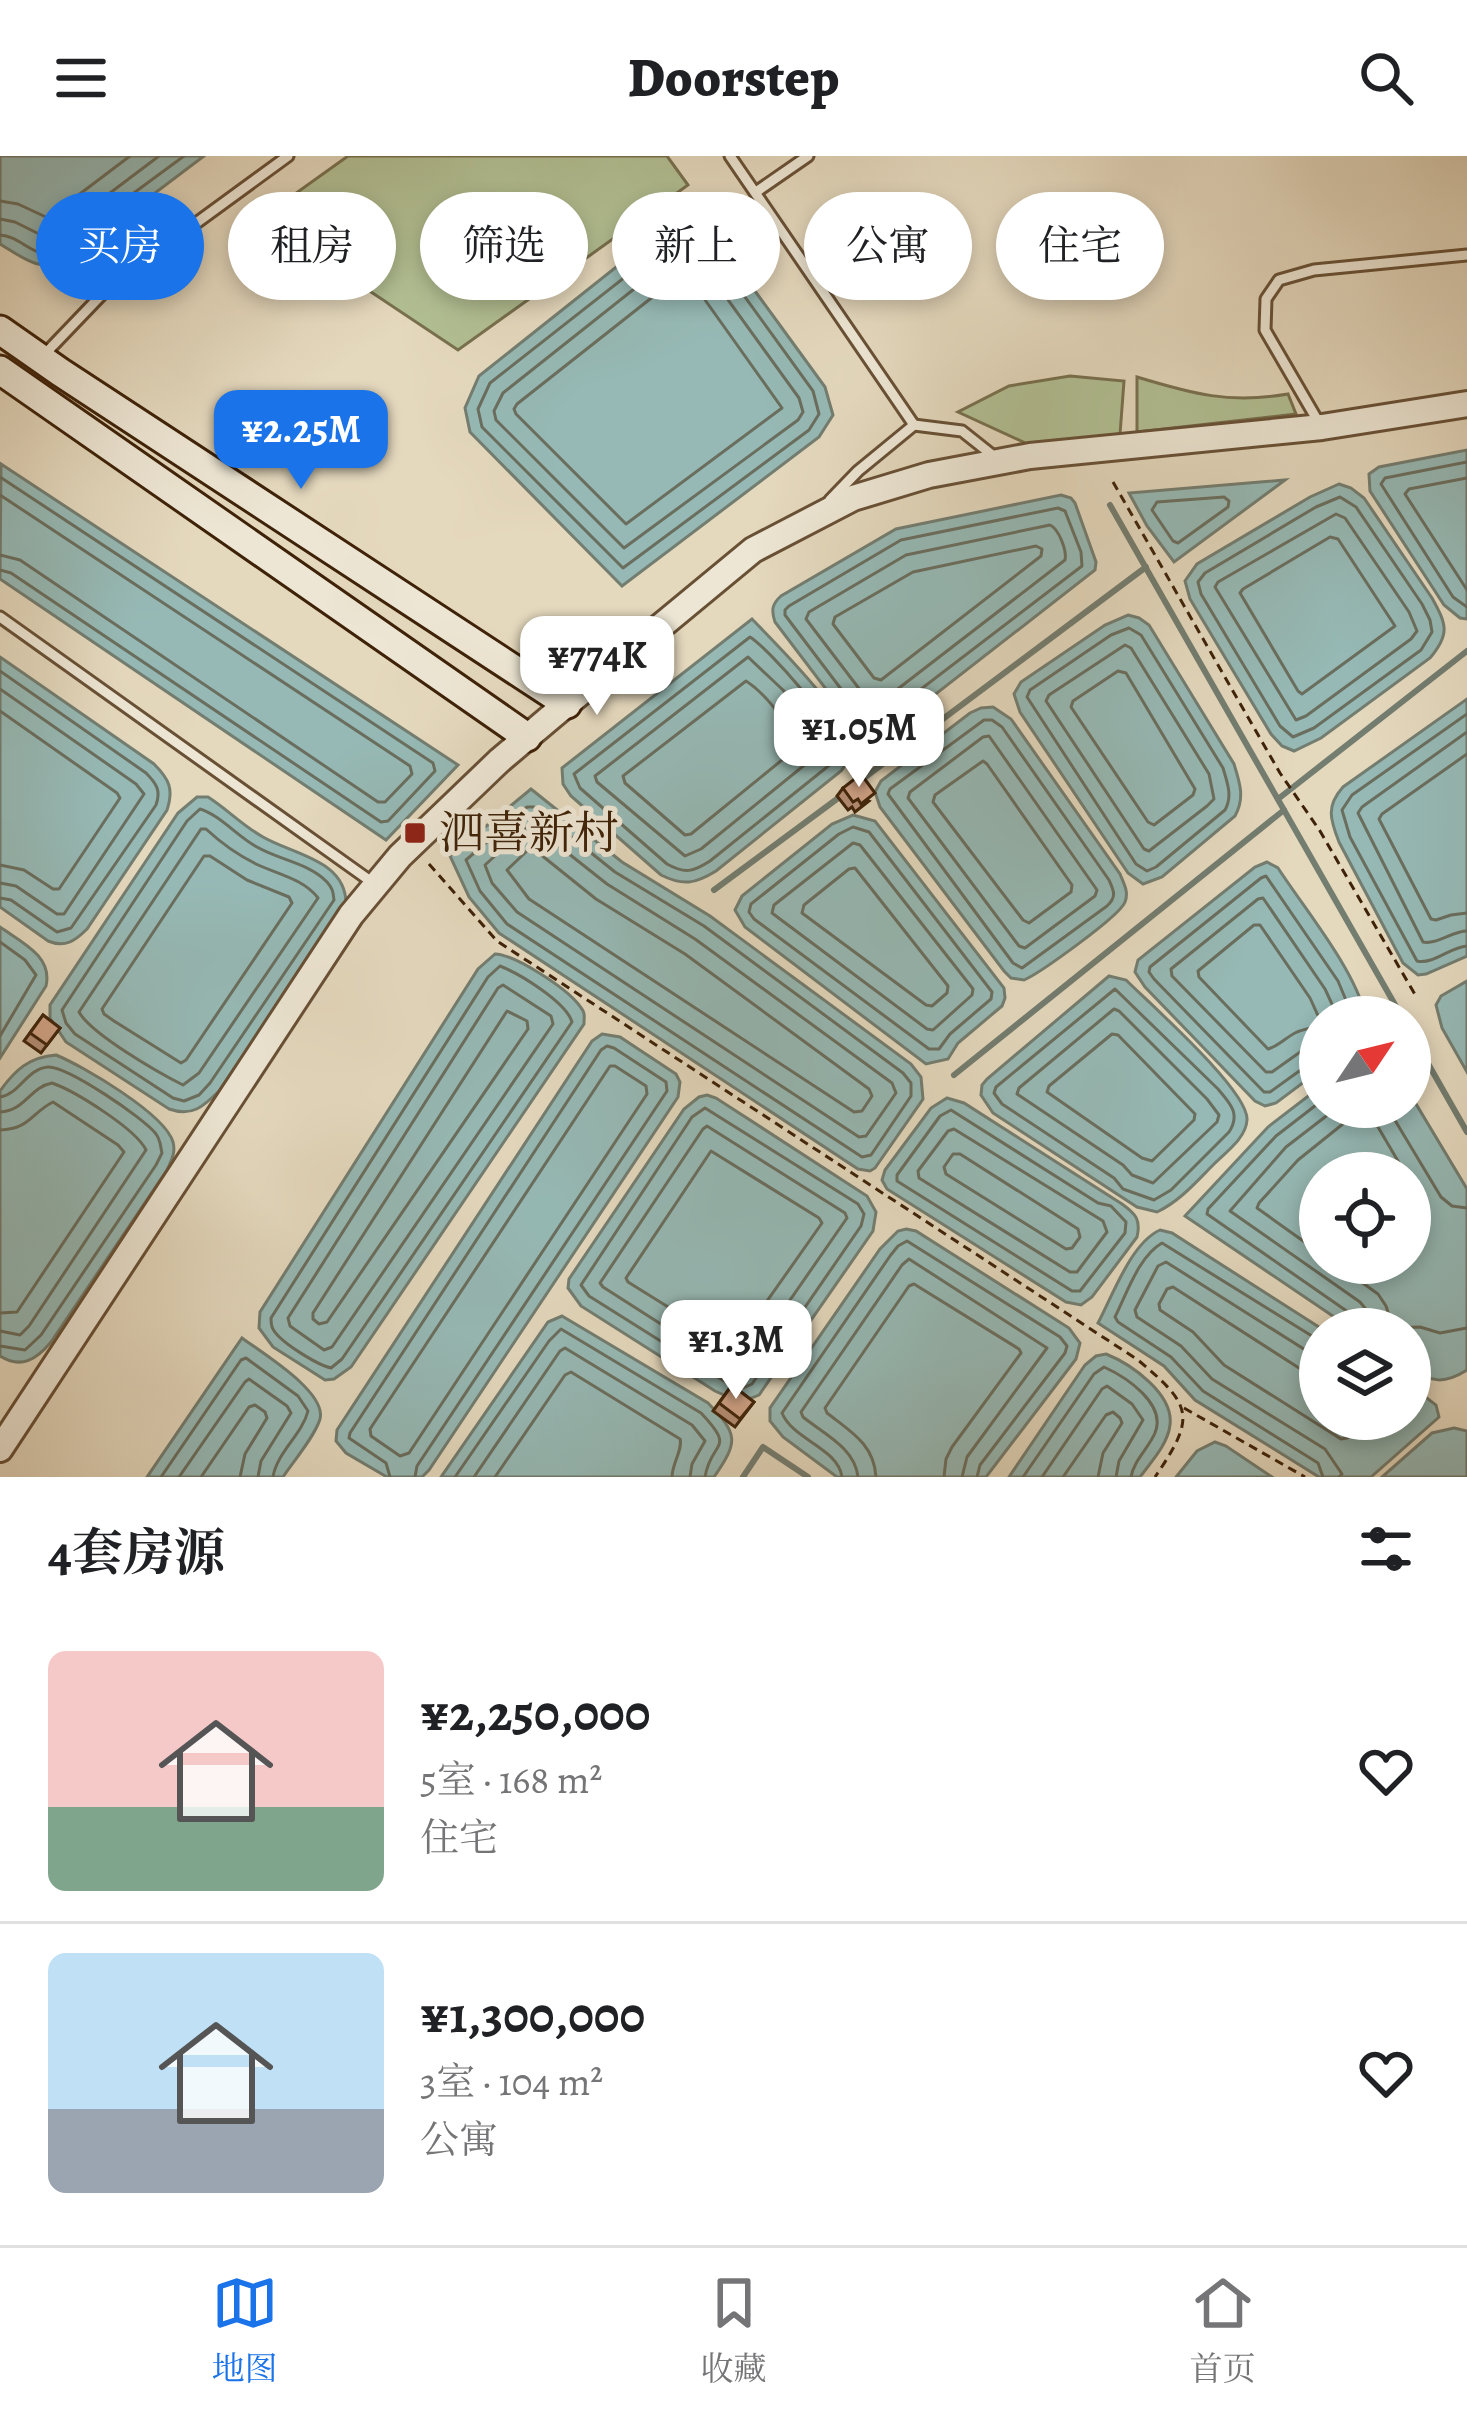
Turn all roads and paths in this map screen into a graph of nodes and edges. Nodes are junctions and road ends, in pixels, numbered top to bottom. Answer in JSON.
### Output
{"nodes":[{"id":1,"x":288,"y":156,"type":"edge"},
{"id":2,"x":730,"y":156,"type":"edge"},
{"id":3,"x":808,"y":156,"type":"edge"},
{"id":4,"x":755,"y":192,"type":"joint"},
{"id":5,"x":780,"y":228,"type":"edge"},
{"id":6,"x":1467,"y":255,"type":"edge"},
{"id":7,"x":0,"y":331,"type":"edge"},
{"id":8,"x":40,"y":359,"type":"junction"},
{"id":9,"x":0,"y":370,"type":"edge"},
{"id":10,"x":1467,"y":404,"type":"edge"},
{"id":11,"x":914,"y":424,"type":"junction"},
{"id":12,"x":1322,"y":428,"type":"junction"},
{"id":13,"x":1000,"y":462,"type":"junction"},
{"id":14,"x":1113,"y":482,"type":"dead end"},
{"id":15,"x":812,"y":520,"type":"junction"},
{"id":16,"x":0,"y":617,"type":"edge"},
{"id":17,"x":567,"y":704,"type":"junction"},
{"id":18,"x":527,"y":737,"type":"junction"},
{"id":19,"x":412,"y":844,"type":"junction"},
{"id":20,"x":376,"y":885,"type":"junction"},
{"id":21,"x":1416,"y":996,"type":"edge"},
{"id":22,"x":1182,"y":1407,"type":"junction"},
{"id":23,"x":0,"y":1449,"type":"edge"},
{"id":24,"x":1155,"y":1477,"type":"edge"},
{"id":25,"x":1305,"y":1477,"type":"edge"}],
"edges":[{"from":1,"to":8,"type":"lane"},
{"from":2,"to":4,"type":"lane"},
{"from":3,"to":4,"type":"lane"},
{"from":5,"to":11,"type":"lane"},
{"from":6,"to":12,"type":"lane"},
{"from":7,"to":8,"type":"main road"},
{"from":8,"to":17,"type":"main road"},
{"from":9,"to":18,"type":"main road"},
{"from":10,"to":12,"type":"street"},
{"from":11,"to":13,"type":"lane"},
{"from":11,"to":15,"type":"lane"},
{"from":12,"to":13,"type":"street"},
{"from":13,"to":15,"type":"street"},
{"from":14,"to":21,"type":"path"},
{"from":15,"to":17,"type":"street"},
{"from":16,"to":20,"type":"lane"},
{"from":17,"to":18,"type":"street"},
{"from":18,"to":19,"type":"street"},
{"from":19,"to":20,"type":"street"},
{"from":19,"to":22,"type":"path"},
{"from":20,"to":23,"type":"street"},
{"from":22,"to":24,"type":"path"},
{"from":22,"to":25,"type":"path"}]}
